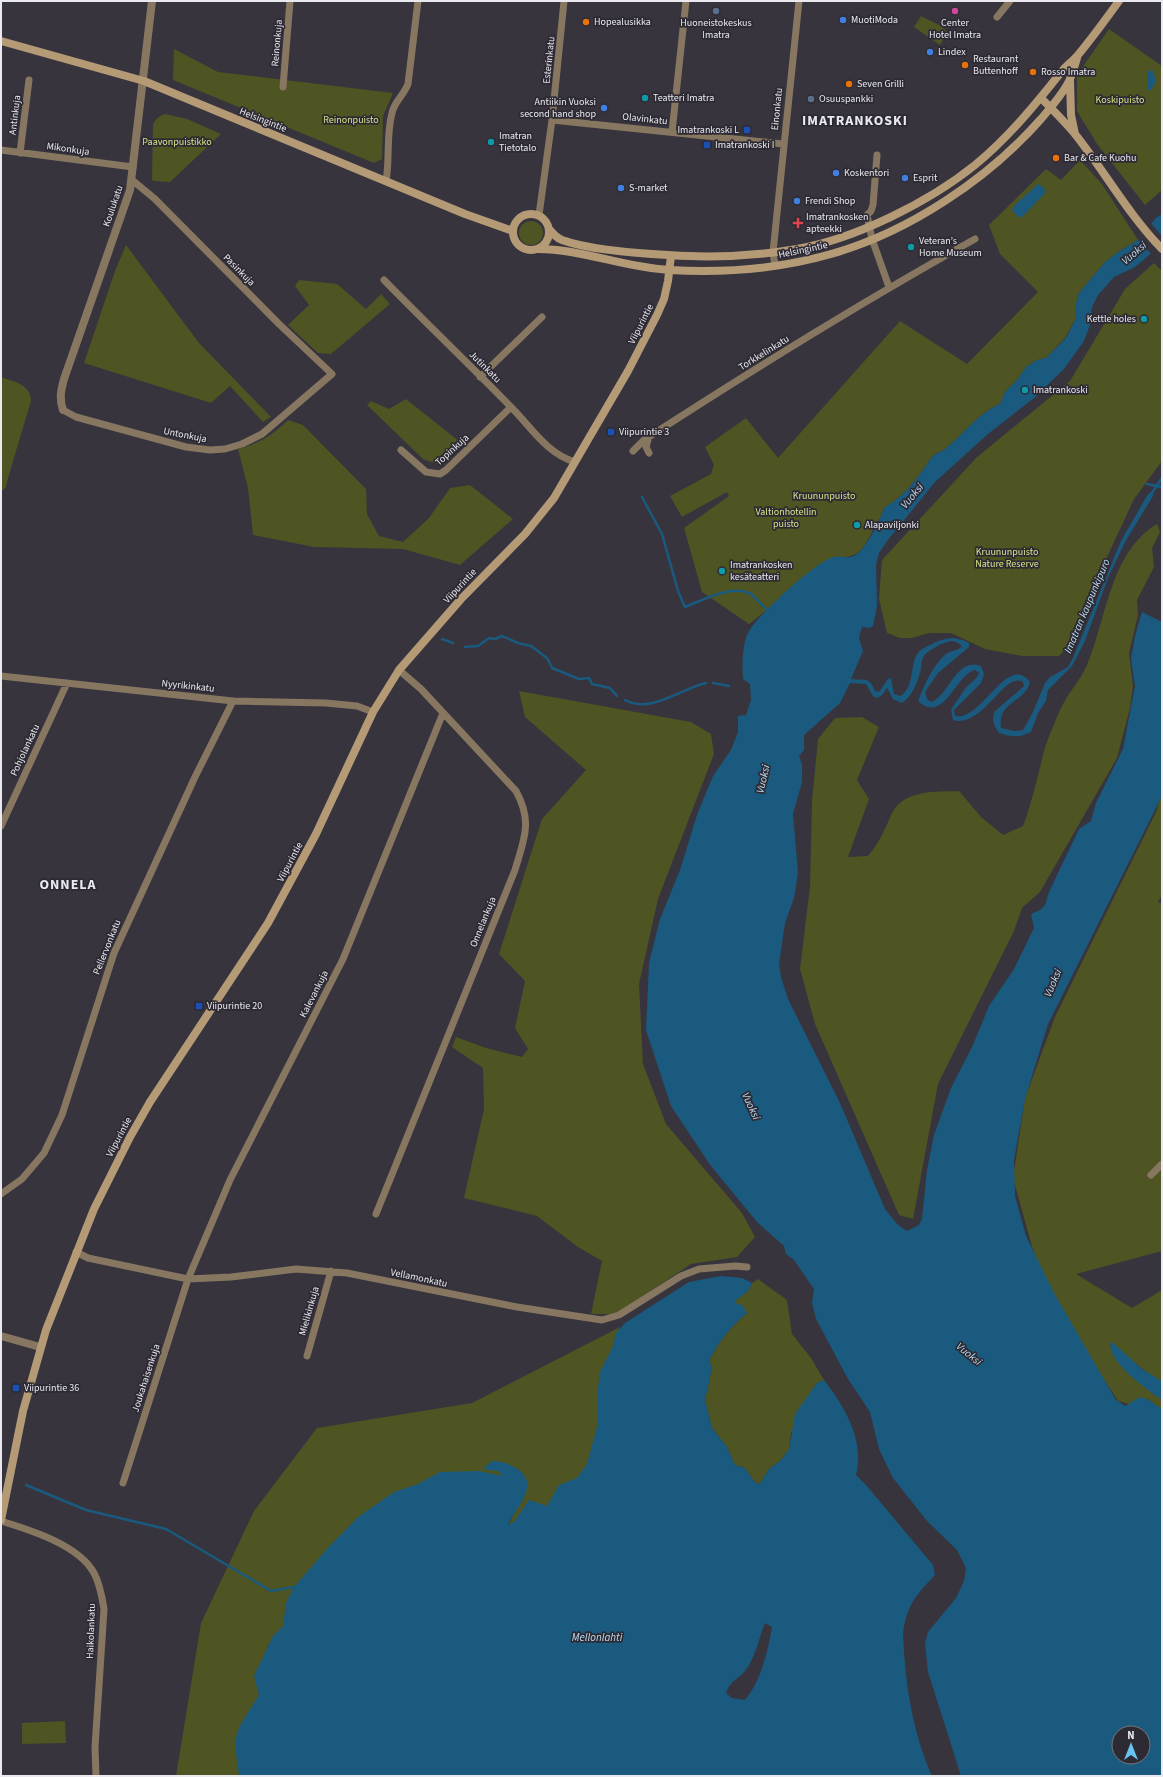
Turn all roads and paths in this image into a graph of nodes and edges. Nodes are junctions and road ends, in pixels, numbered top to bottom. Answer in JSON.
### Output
{"nodes":[{"id":1,"x":152,"y":1,"type":"edge"},
{"id":2,"x":290,"y":1,"type":"edge"},
{"id":3,"x":418,"y":1,"type":"edge"},
{"id":4,"x":564,"y":1,"type":"edge"},
{"id":5,"x":686,"y":1,"type":"edge"},
{"id":6,"x":799,"y":1,"type":"edge"},
{"id":7,"x":1010,"y":1,"type":"edge"},
{"id":8,"x":1119,"y":1,"type":"edge"},
{"id":9,"x":997,"y":17,"type":"dead end"},
{"id":10,"x":1,"y":41,"type":"edge"},
{"id":11,"x":1078,"y":56,"type":"junction"},
{"id":12,"x":30,"y":80,"type":"dead end"},
{"id":13,"x":1070,"y":80,"type":"junction"},
{"id":14,"x":144,"y":81,"type":"junction"},
{"id":15,"x":283,"y":87,"type":"dead end"},
{"id":16,"x":1041,"y":98,"type":"junction"},
{"id":17,"x":1051,"y":108,"type":"junction"},
{"id":18,"x":552,"y":120,"type":"junction"},
{"id":19,"x":672,"y":132,"type":"junction"},
{"id":20,"x":1075,"y":135,"type":"junction"},
{"id":21,"x":783,"y":144,"type":"junction"},
{"id":22,"x":1,"y":150,"type":"edge"},
{"id":23,"x":20,"y":153,"type":"junction"},
{"id":24,"x":877,"y":155,"type":"dead end"},
{"id":25,"x":133,"y":167,"type":"junction"},
{"id":26,"x":132,"y":180,"type":"junction"},
{"id":27,"x":386,"y":181,"type":"junction"},
{"id":28,"x":539,"y":215,"type":"junction"},
{"id":29,"x":868,"y":227,"type":"junction"},
{"id":30,"x":550,"y":230,"type":"junction"},
{"id":31,"x":513,"y":231,"type":"junction"},
{"id":32,"x":872,"y":239,"type":"junction"},
{"id":33,"x":975,"y":239,"type":"dead end"},
{"id":34,"x":1162,"y":249,"type":"edge"},
{"id":35,"x":538,"y":250,"type":"junction"},
{"id":36,"x":773,"y":252,"type":"junction"},
{"id":37,"x":671,"y":256,"type":"junction"},
{"id":38,"x":775,"y":266,"type":"junction"},
{"id":39,"x":670,"y":270,"type":"junction"},
{"id":40,"x":384,"y":280,"type":"dead end"},
{"id":41,"x":889,"y":287,"type":"junction"},
{"id":42,"x":542,"y":317,"type":"dead end"},
{"id":43,"x":332,"y":374,"type":"joint"},
{"id":44,"x":480,"y":376,"type":"junction"},
{"id":45,"x":511,"y":407,"type":"junction"},
{"id":46,"x":63,"y":410,"type":"joint"},
{"id":47,"x":649,"y":436,"type":"junction"},
{"id":48,"x":401,"y":450,"type":"dead end"},
{"id":49,"x":633,"y":451,"type":"dead end"},
{"id":50,"x":649,"y":453,"type":"dead end"},
{"id":51,"x":575,"y":462,"type":"junction"},
{"id":52,"x":399,"y":670,"type":"junction"},
{"id":53,"x":1,"y":676,"type":"edge"},
{"id":54,"x":67,"y":683,"type":"junction"},
{"id":55,"x":233,"y":701,"type":"junction"},
{"id":56,"x":373,"y":712,"type":"junction"},
{"id":57,"x":443,"y":713,"type":"junction"},
{"id":58,"x":1,"y":826,"type":"edge"},
{"id":59,"x":1162,"y":1164,"type":"edge"},
{"id":60,"x":1152,"y":1175,"type":"dead end"},
{"id":61,"x":1,"y":1194,"type":"edge"},
{"id":62,"x":376,"y":1214,"type":"dead end"},
{"id":63,"x":76,"y":1252,"type":"junction"},
{"id":64,"x":748,"y":1267,"type":"dead end"},
{"id":65,"x":331,"y":1271,"type":"junction"},
{"id":66,"x":188,"y":1279,"type":"junction"},
{"id":67,"x":1,"y":1336,"type":"edge"},
{"id":68,"x":40,"y":1347,"type":"junction"},
{"id":69,"x":307,"y":1356,"type":"dead end"},
{"id":70,"x":123,"y":1483,"type":"dead end"},
{"id":71,"x":1,"y":1521,"type":"edge"},
{"id":72,"x":96,"y":1776,"type":"edge"}],
"edges":[{"from":1,"to":14,"type":"street","name":"Koulukatu"},
{"from":2,"to":15,"type":"street","name":"Reinonkuja"},
{"from":3,"to":27,"type":"street"},
{"from":4,"to":18,"type":"street","name":"Esterinkatu"},
{"from":5,"to":19,"type":"street"},
{"from":6,"to":21,"type":"street","name":"Einonkatu"},
{"from":7,"to":9,"type":"street"},
{"from":8,"to":11,"type":"main road"},
{"from":10,"to":14,"type":"main road","name":"Helsingintie"},
{"from":11,"to":13,"type":"main road"},
{"from":11,"to":16,"type":"main road","name":"Helsingintie"},
{"from":12,"to":23,"type":"street","name":"Antinkuja"},
{"from":13,"to":17,"type":"main road","name":"Helsingintie"},
{"from":13,"to":20,"type":"main road"},
{"from":14,"to":25,"type":"street","name":"Koulukatu"},
{"from":14,"to":27,"type":"main road","name":"Helsingintie"},
{"from":16,"to":17,"type":"main road"},
{"from":16,"to":29,"type":"main road","name":"Helsingintie"},
{"from":17,"to":20,"type":"main road"},
{"from":17,"to":32,"type":"main road","name":"Helsingintie"},
{"from":18,"to":19,"type":"street","name":"Olavinkatu"},
{"from":18,"to":28,"type":"street","name":"Esterinkatu"},
{"from":19,"to":21,"type":"street","name":"Olavinkatu"},
{"from":20,"to":34,"type":"main road"},
{"from":21,"to":36,"type":"street","name":"Einonkatu"},
{"from":22,"to":23,"type":"street","name":"Mikonkuja"},
{"from":23,"to":25,"type":"street","name":"Mikonkuja"},
{"from":24,"to":29,"type":"street"},
{"from":25,"to":26,"type":"street","name":"Koulukatu"},
{"from":26,"to":43,"type":"street","name":"Pasinkuja"},
{"from":26,"to":46,"type":"street","name":"Koulukatu"},
{"from":27,"to":31,"type":"main road","name":"Helsingintie"},
{"from":28,"to":30,"type":"main road"},
{"from":28,"to":31,"type":"main road"},
{"from":29,"to":32,"type":"street"},
{"from":29,"to":36,"type":"main road","name":"Helsingintie"},
{"from":30,"to":35,"type":"main road"},
{"from":30,"to":37,"type":"main road","name":"Helsingintie"},
{"from":31,"to":35,"type":"main road"},
{"from":32,"to":38,"type":"main road","name":"Helsingintie"},
{"from":32,"to":41,"type":"street"},
{"from":33,"to":41,"type":"street","name":"Torkkelinkatu"},
{"from":35,"to":39,"type":"main road","name":"Helsingintie"},
{"from":36,"to":37,"type":"main road","name":"Helsingintie"},
{"from":36,"to":38,"type":"street","name":"Einonkatu"},
{"from":37,"to":39,"type":"main road","name":"Viipurintie"},
{"from":38,"to":39,"type":"main road","name":"Helsingintie"},
{"from":39,"to":51,"type":"main road","name":"Viipurintie"},
{"from":40,"to":44,"type":"street","name":"Jutinkatu"},
{"from":41,"to":47,"type":"street","name":"Torkkelinkatu"},
{"from":42,"to":44,"type":"street"},
{"from":43,"to":46,"type":"street","name":"Untonkuja"},
{"from":44,"to":45,"type":"street","name":"Jutinkatu"},
{"from":45,"to":48,"type":"street","name":"Topinkuja"},
{"from":45,"to":51,"type":"street","name":"Jutinkatu"},
{"from":47,"to":49,"type":"street","name":"Torkkelinkatu"},
{"from":47,"to":50,"type":"street"},
{"from":51,"to":52,"type":"main road","name":"Viipurintie"},
{"from":52,"to":56,"type":"main road","name":"Viipurintie"},
{"from":52,"to":57,"type":"street","name":"Onnelankuja"},
{"from":53,"to":54,"type":"street","name":"Nyyrikinkatu"},
{"from":54,"to":55,"type":"street","name":"Nyyrikinkatu"},
{"from":54,"to":58,"type":"street","name":"Pohjolankatu"},
{"from":55,"to":56,"type":"street","name":"Nyyrikinkatu"},
{"from":55,"to":61,"type":"street","name":"Pellervonkatu"},
{"from":56,"to":63,"type":"main road","name":"Viipurintie"},
{"from":57,"to":62,"type":"street","name":"Onnelankuja"},
{"from":57,"to":66,"type":"street","name":"Kalevankuja"},
{"from":59,"to":60,"type":"street"},
{"from":63,"to":66,"type":"street","name":"Vellamonkatu"},
{"from":63,"to":68,"type":"main road","name":"Viipurintie"},
{"from":64,"to":65,"type":"street","name":"Vellamonkatu"},
{"from":65,"to":66,"type":"street","name":"Vellamonkatu"},
{"from":65,"to":69,"type":"street","name":"Mielikinkuja"},
{"from":66,"to":70,"type":"street","name":"Joukahaisenkuja"},
{"from":67,"to":68,"type":"street"},
{"from":68,"to":71,"type":"main road","name":"Viipurintie"},
{"from":71,"to":72,"type":"street","name":"Haikolankatu"}]}
